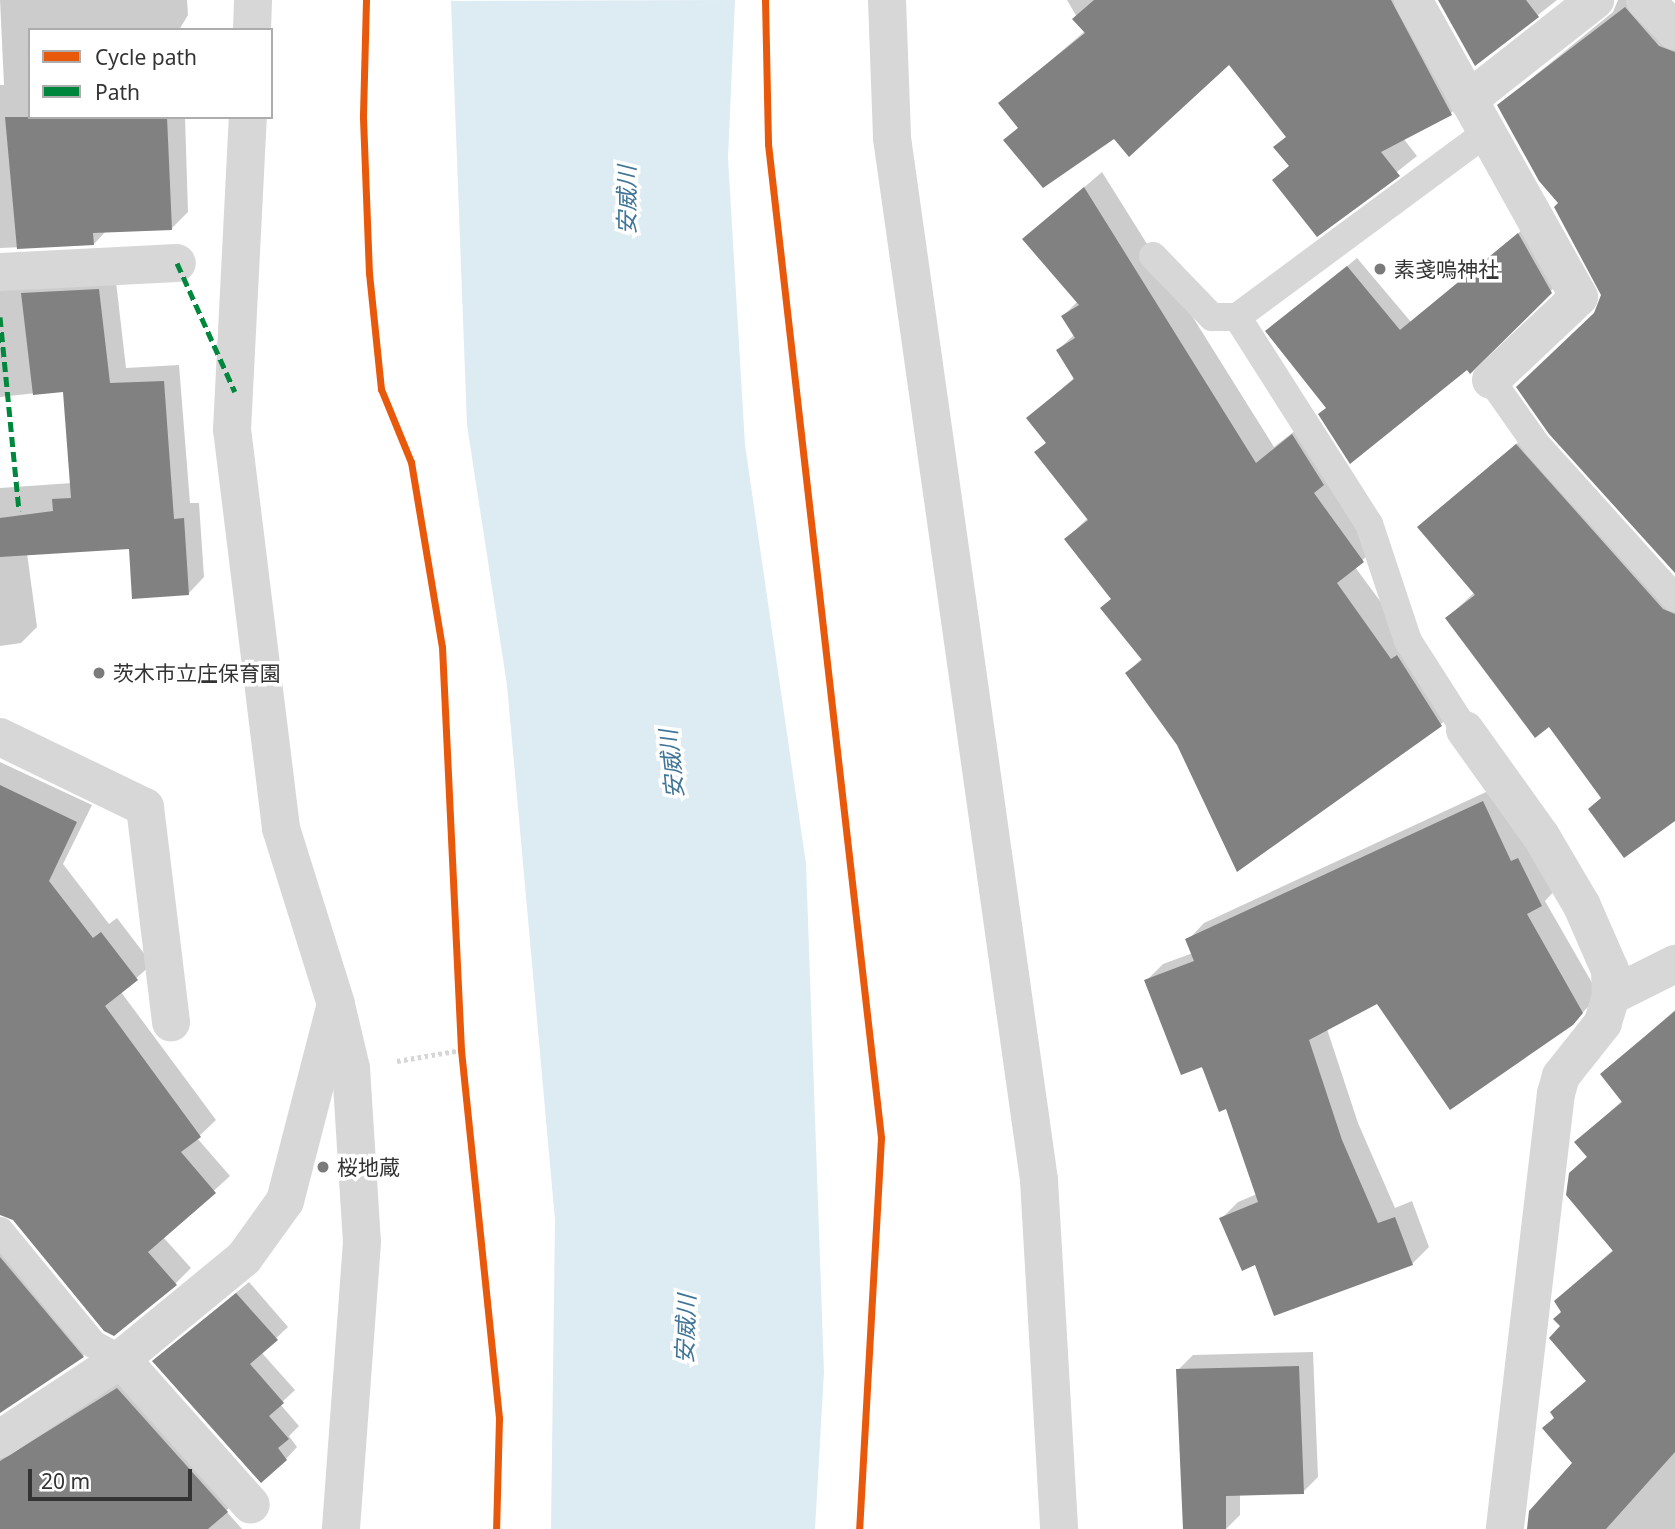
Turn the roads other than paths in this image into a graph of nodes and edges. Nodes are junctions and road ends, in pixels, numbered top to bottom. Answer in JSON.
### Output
{"nodes":[{"id":1,"x":253,"y":0,"type":"edge"},
{"id":2,"x":887,"y":0,"type":"edge"},
{"id":3,"x":1413,"y":0,"type":"edge"},
{"id":4,"x":1595,"y":0,"type":"edge"},
{"id":5,"x":1646,"y":0,"type":"edge"},
{"id":6,"x":252,"y":28,"type":"edge"},
{"id":7,"x":1675,"y":31,"type":"edge"},
{"id":8,"x":1468,"y":100,"type":"junction"},
{"id":9,"x":248,"y":119,"type":"edge"},
{"id":10,"x":1487,"y":132,"type":"junction"},
{"id":11,"x":1153,"y":257,"type":"dead end"},
{"id":12,"x":177,"y":263,"type":"dead end"},
{"id":13,"x":0,"y":272,"type":"edge"},
{"id":14,"x":1237,"y":317,"type":"junction"},
{"id":15,"x":1491,"y":380,"type":"joint"},
{"id":16,"x":1675,"y":598,"type":"edge"},
{"id":17,"x":1465,"y":730,"type":"joint"},
{"id":18,"x":0,"y":737,"type":"edge"},
{"id":19,"x":1675,"y":964,"type":"edge"},
{"id":20,"x":1611,"y":996,"type":"junction"},
{"id":21,"x":336,"y":1004,"type":"junction"},
{"id":22,"x":171,"y":1022,"type":"dead end"},
{"id":23,"x":0,"y":1231,"type":"edge"},
{"id":24,"x":121,"y":1359,"type":"junction"},
{"id":25,"x":0,"y":1439,"type":"edge"},
{"id":26,"x":251,"y":1505,"type":"dead end"},
{"id":27,"x":341,"y":1529,"type":"edge"},
{"id":28,"x":1059,"y":1529,"type":"edge"},
{"id":29,"x":1505,"y":1529,"type":"edge"}],
"edges":[{"from":1,"to":6,"type":"street"},
{"from":2,"to":28,"type":"street"},
{"from":3,"to":8,"type":"street"},
{"from":4,"to":8,"type":"street"},
{"from":5,"to":7,"type":"street"},
{"from":8,"to":10,"type":"street"},
{"from":9,"to":21,"type":"street"},
{"from":10,"to":14,"type":"lane"},
{"from":10,"to":15,"type":"street"},
{"from":11,"to":14,"type":"lane"},
{"from":12,"to":13,"type":"street"},
{"from":14,"to":17,"type":"lane"},
{"from":15,"to":16,"type":"lane"},
{"from":17,"to":20,"type":"street"},
{"from":18,"to":22,"type":"street"},
{"from":19,"to":20,"type":"street"},
{"from":20,"to":29,"type":"street"},
{"from":21,"to":24,"type":"street"},
{"from":21,"to":27,"type":"street"},
{"from":23,"to":24,"type":"lane"},
{"from":24,"to":25,"type":"street"},
{"from":24,"to":26,"type":"street"}]}
